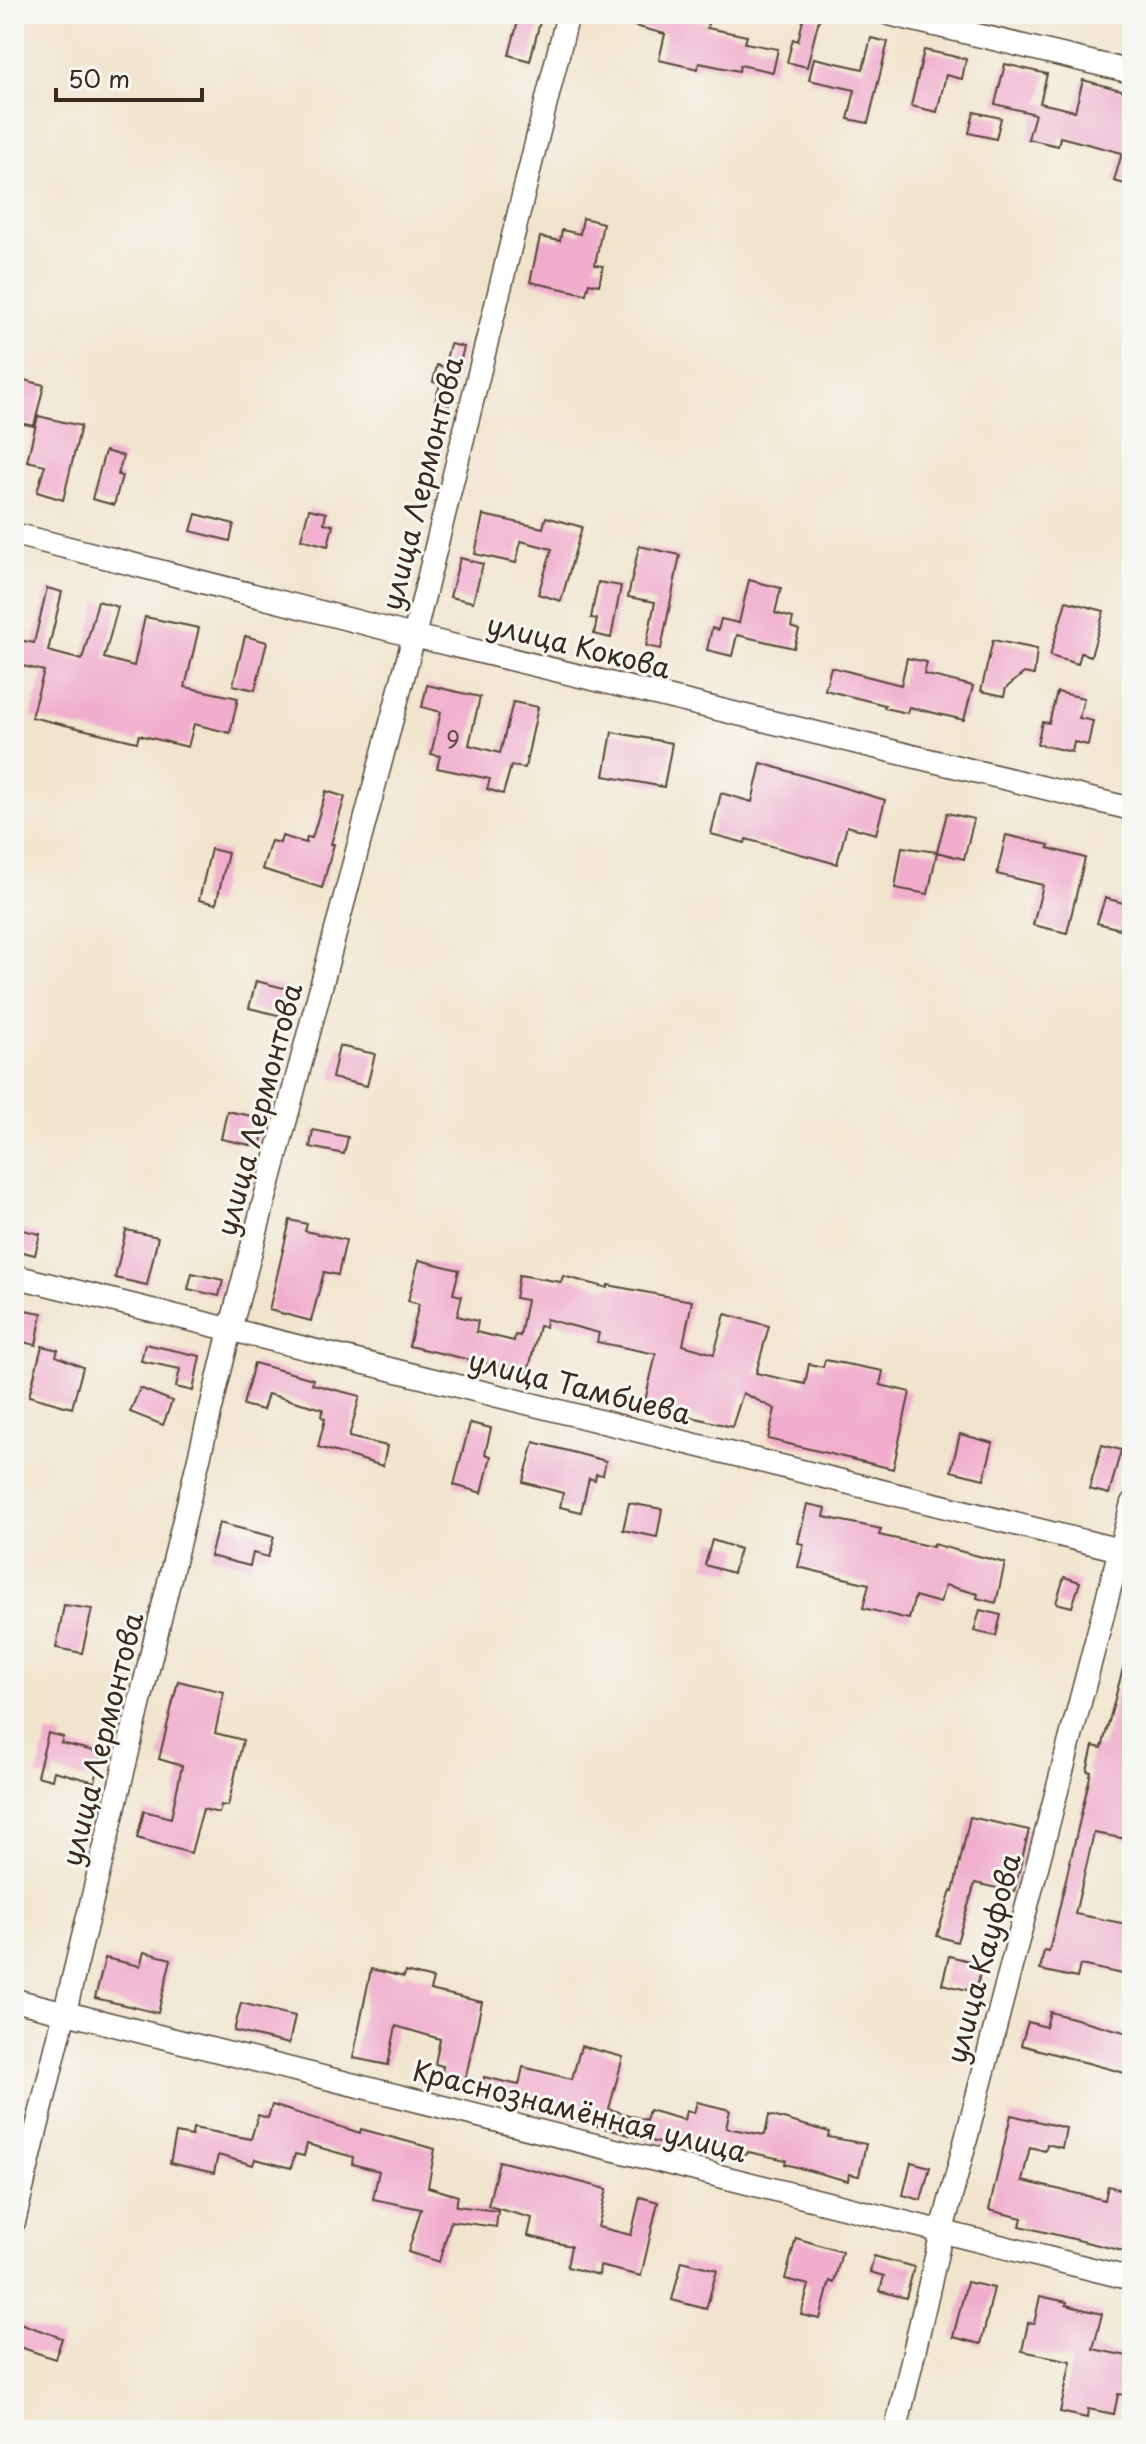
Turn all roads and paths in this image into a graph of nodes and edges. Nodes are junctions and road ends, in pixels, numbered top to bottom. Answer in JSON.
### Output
{"nodes":[{"id":1,"x":568,"y":14,"type":"edge"},
{"id":2,"x":889,"y":14,"type":"edge"},
{"id":3,"x":1132,"y":72,"type":"edge"},
{"id":4,"x":14,"y":534,"type":"edge"},
{"id":5,"x":414,"y":636,"type":"junction"},
{"id":6,"x":1132,"y":809,"type":"edge"},
{"id":7,"x":14,"y":1276,"type":"edge"},
{"id":8,"x":230,"y":1330,"type":"junction"},
{"id":9,"x":1132,"y":1503,"type":"edge"},
{"id":10,"x":1126,"y":1552,"type":"edge"},
{"id":11,"x":14,"y":2000,"type":"edge"},
{"id":12,"x":65,"y":2013,"type":"junction"},
{"id":13,"x":14,"y":2222,"type":"edge"},
{"id":14,"x":942,"y":2231,"type":"junction"},
{"id":15,"x":1132,"y":2279,"type":"edge"},
{"id":16,"x":896,"y":2430,"type":"edge"}],
"edges":[{"from":1,"to":5,"type":"street","name":"улица Лермонтова"},
{"from":2,"to":3,"type":"street"},
{"from":4,"to":5,"type":"street","name":"улица Кокова"},
{"from":5,"to":6,"type":"street","name":"улица Кокова"},
{"from":5,"to":8,"type":"street","name":"улица Лермонтова"},
{"from":7,"to":8,"type":"street","name":"улица Тамбиева"},
{"from":8,"to":10,"type":"street","name":"улица Тамбиева"},
{"from":8,"to":12,"type":"street","name":"улица Лермонтова"},
{"from":9,"to":10,"type":"street","name":"улица Кауфова"},
{"from":10,"to":14,"type":"street","name":"улица Кауфова"},
{"from":11,"to":12,"type":"street","name":"Краснознамённая улица"},
{"from":12,"to":13,"type":"street","name":"улица Лермонтова"},
{"from":12,"to":14,"type":"street","name":"Краснознамённая улица"},
{"from":14,"to":15,"type":"street","name":"Краснознамённая улица"},
{"from":14,"to":16,"type":"street","name":"улица Кауфова"}]}
